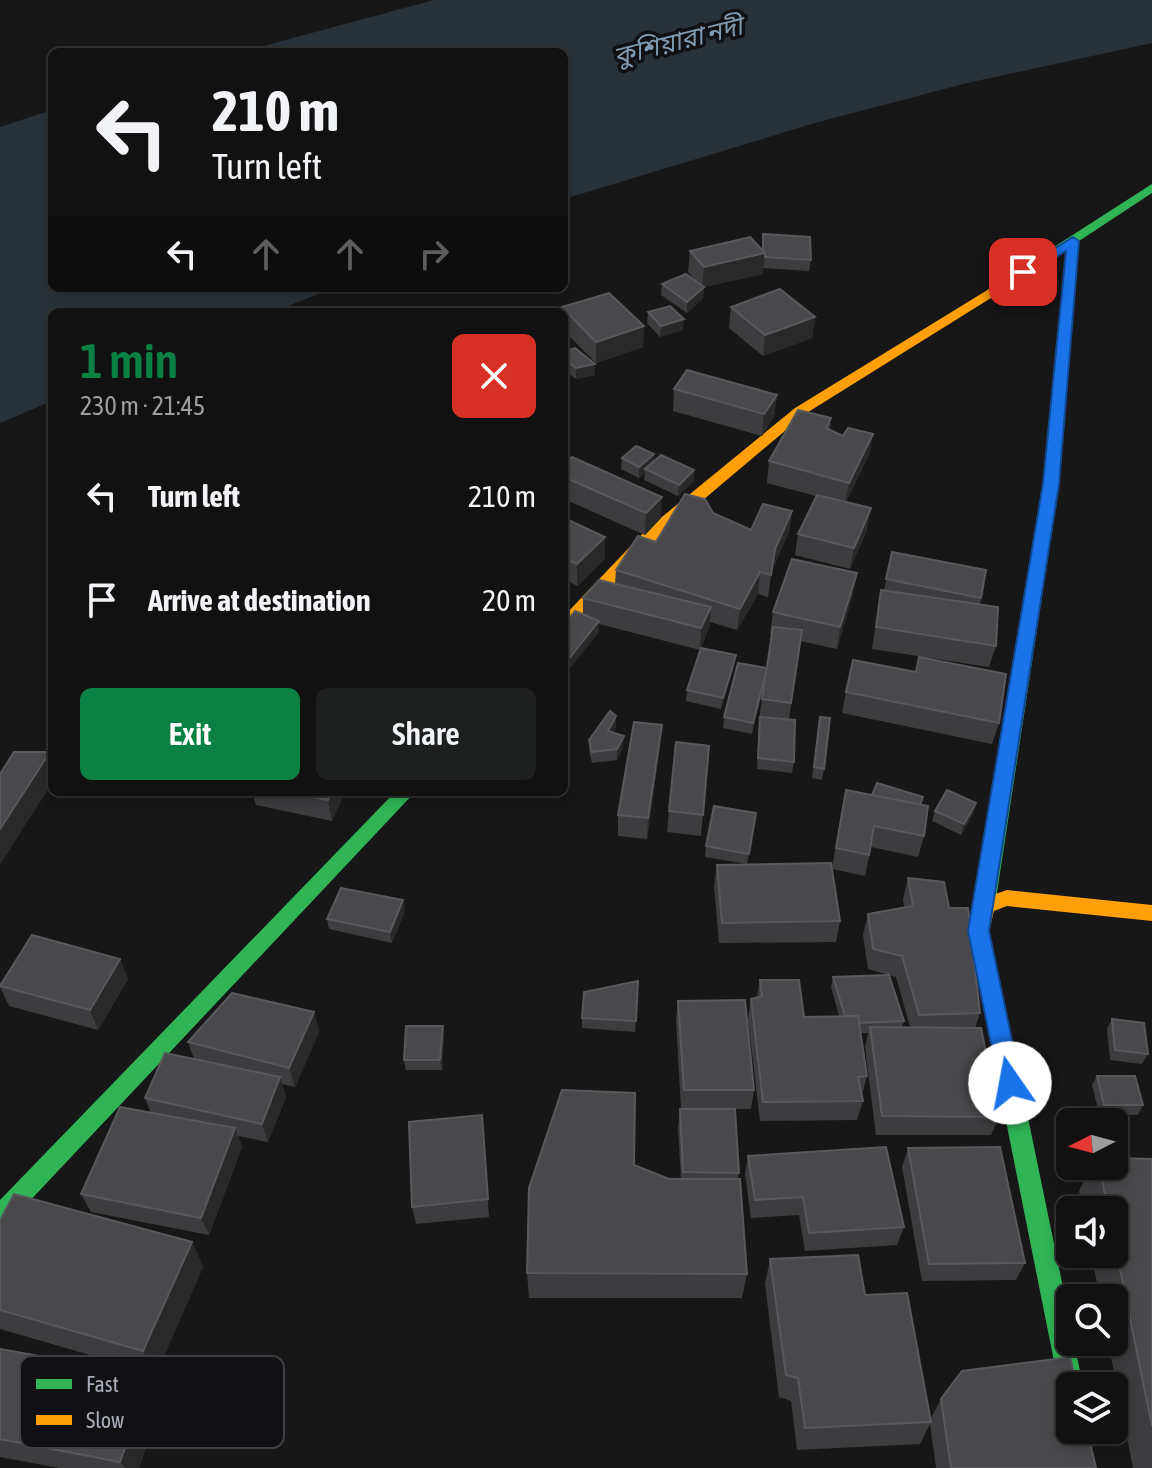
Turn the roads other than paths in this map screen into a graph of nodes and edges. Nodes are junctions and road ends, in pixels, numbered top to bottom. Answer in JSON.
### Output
{"nodes":[{"id":1,"x":1152,"y":188,"type":"edge"},
{"id":2,"x":1073,"y":241,"type":"junction"},
{"id":3,"x":568,"y":622,"type":"edge"},
{"id":4,"x":402,"y":796,"type":"edge"},
{"id":5,"x":985,"y":906,"type":"junction"},
{"id":6,"x":1152,"y":913,"type":"edge"},
{"id":7,"x":0,"y":1216,"type":"edge"},
{"id":8,"x":1068,"y":1372,"type":"edge"}],
"edges":[{"from":1,"to":2,"type":"street"},
{"from":2,"to":3,"type":"street"},
{"from":2,"to":5,"type":"street"},
{"from":4,"to":7,"type":"street"},
{"from":5,"to":6,"type":"street"},
{"from":5,"to":8,"type":"street"}]}
